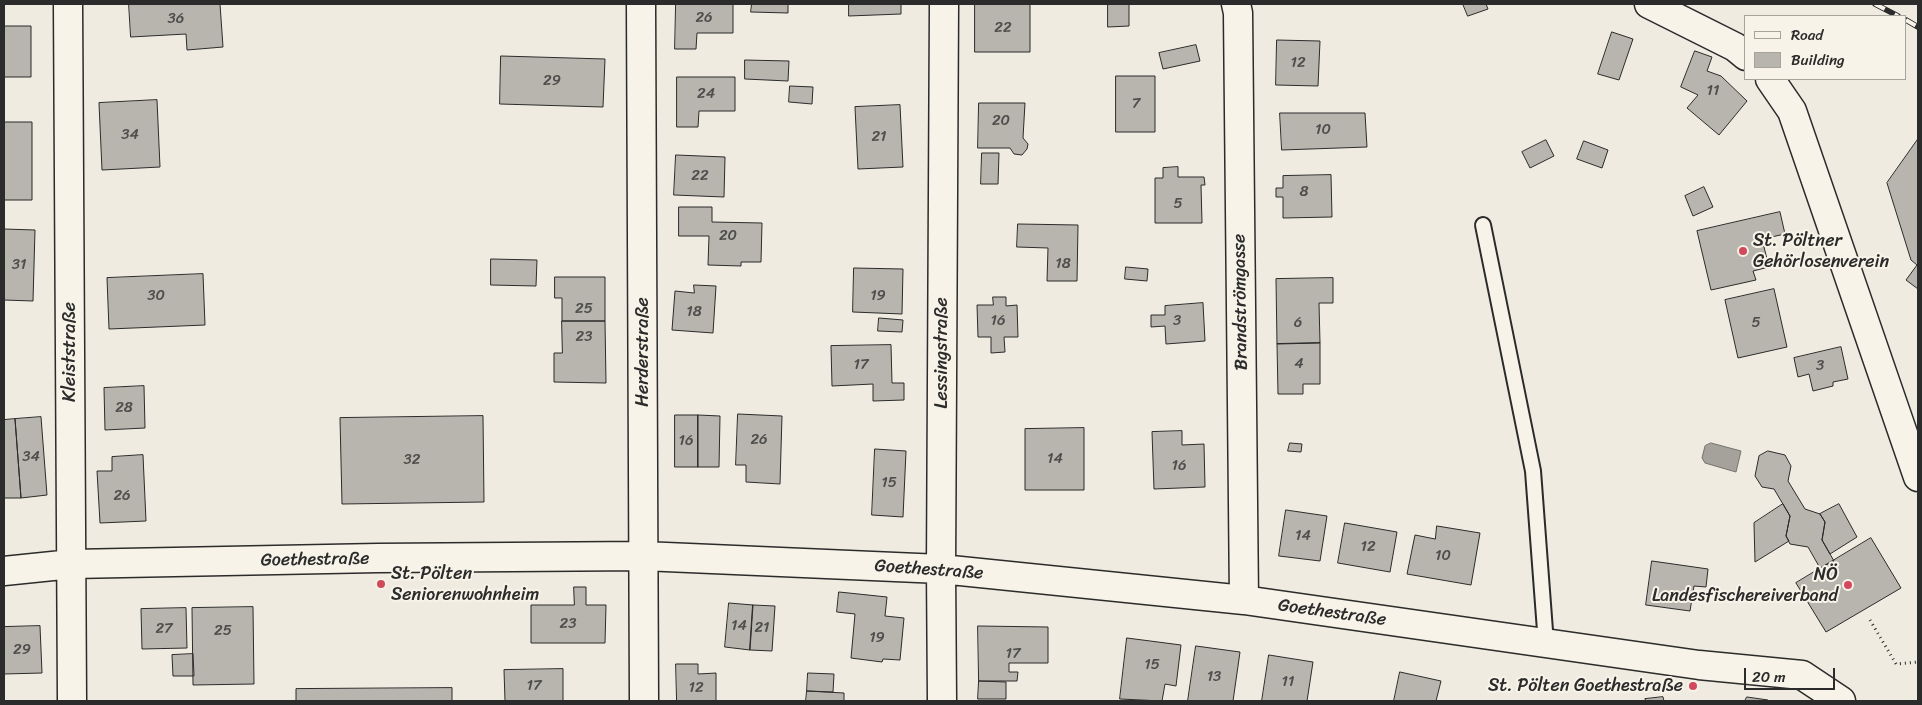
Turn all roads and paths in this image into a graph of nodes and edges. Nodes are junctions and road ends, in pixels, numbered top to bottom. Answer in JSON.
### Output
{"nodes":[{"id":1,"x":68,"y":4,"type":"edge"},
{"id":2,"x":641,"y":4,"type":"edge"},
{"id":3,"x":944,"y":4,"type":"edge"},
{"id":4,"x":1236,"y":4,"type":"edge"},
{"id":5,"x":1650,"y":4,"type":"edge"},
{"id":6,"x":1744,"y":54,"type":"edge"},
{"id":7,"x":1771,"y":80,"type":"edge"},
{"id":8,"x":1484,"y":225,"type":"dead end"},
{"id":9,"x":1918,"y":477,"type":"edge"},
{"id":10,"x":643,"y":556,"type":"junction"},
{"id":11,"x":72,"y":564,"type":"junction"},
{"id":12,"x":940,"y":570,"type":"junction"},
{"id":13,"x":4,"y":571,"type":"edge"},
{"id":14,"x":1244,"y":600,"type":"junction"},
{"id":15,"x":1870,"y":620,"type":"dead end"},
{"id":16,"x":1546,"y":644,"type":"junction"},
{"id":17,"x":1918,"y":662,"type":"edge"},
{"id":18,"x":72,"y":701,"type":"edge"},
{"id":19,"x":644,"y":701,"type":"edge"},
{"id":20,"x":942,"y":701,"type":"edge"},
{"id":21,"x":1841,"y":701,"type":"edge"}],
"edges":[{"from":1,"to":11,"type":"street","name":"Kleiststraße"},
{"from":2,"to":10,"type":"street","name":"Herderstraße"},
{"from":3,"to":12,"type":"street","name":"Lessingstraße"},
{"from":4,"to":14,"type":"street","name":"Brandströmgasse"},
{"from":5,"to":6,"type":"street"},
{"from":7,"to":9,"type":"street"},
{"from":8,"to":16,"type":"lane"},
{"from":10,"to":11,"type":"street","name":"Goethestraße"},
{"from":10,"to":12,"type":"street","name":"Goethestraße"},
{"from":10,"to":19,"type":"street","name":"Herderstraße"},
{"from":11,"to":13,"type":"street","name":"Goethestraße"},
{"from":11,"to":18,"type":"street","name":"Kleiststraße"},
{"from":12,"to":14,"type":"street","name":"Goethestraße"},
{"from":12,"to":20,"type":"street","name":"Lessingstraße"},
{"from":14,"to":16,"type":"street","name":"Goethestraße"},
{"from":15,"to":17,"type":"path"},
{"from":16,"to":21,"type":"street","name":"Goethestraße"}]}
